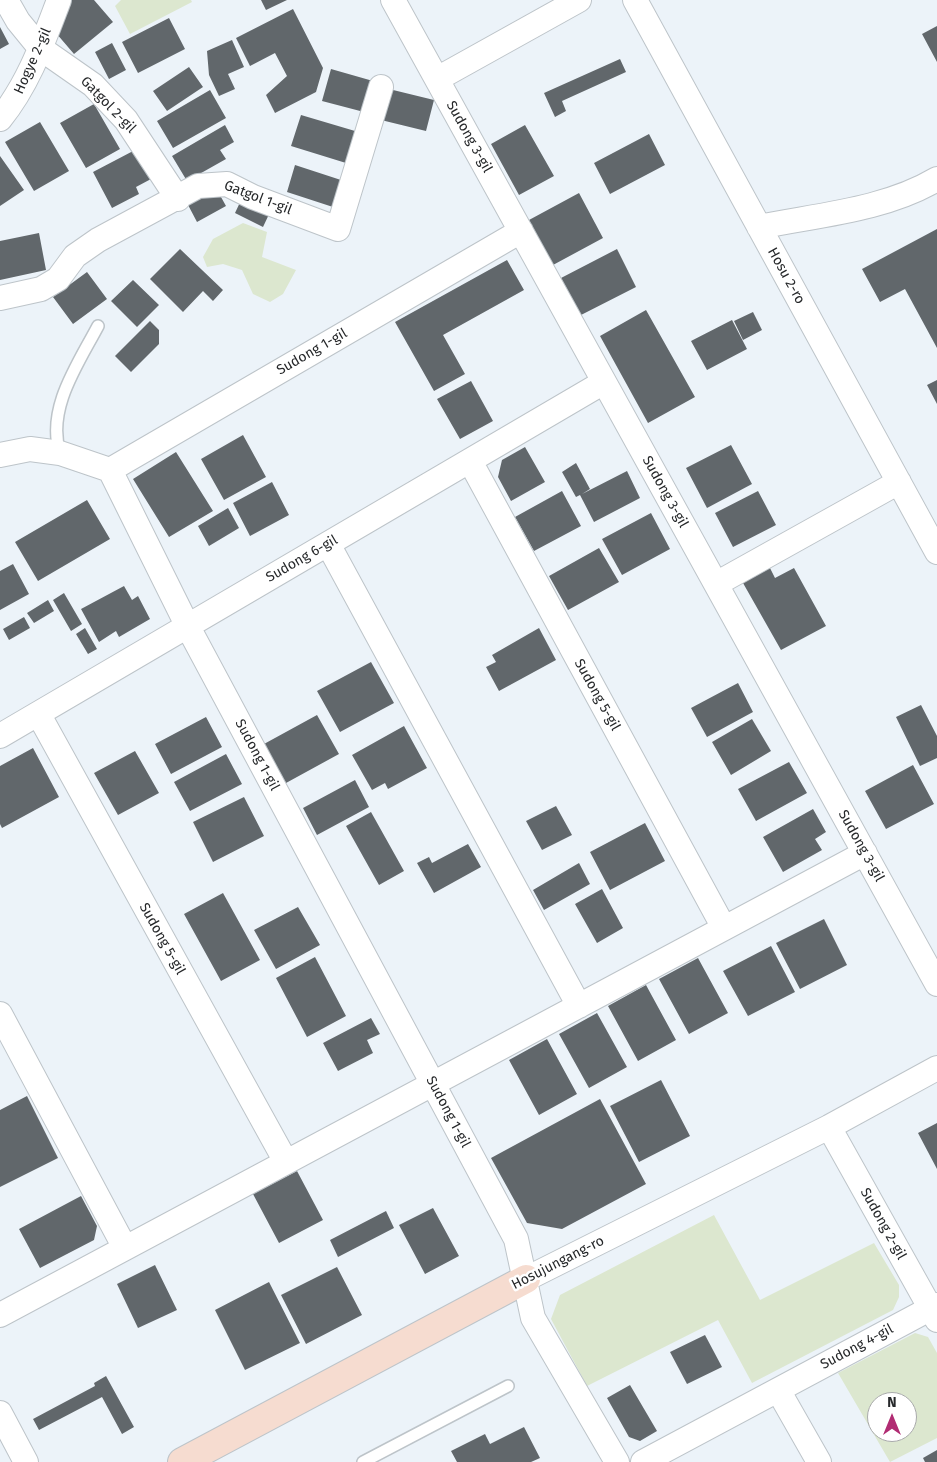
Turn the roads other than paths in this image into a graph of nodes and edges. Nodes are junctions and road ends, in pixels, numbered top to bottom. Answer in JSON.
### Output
{"nodes":[{"id":1,"x":6,"y":0,"type":"edge"},
{"id":2,"x":59,"y":0,"type":"edge"},
{"id":3,"x":393,"y":0,"type":"edge"},
{"id":4,"x":579,"y":0,"type":"edge"},
{"id":5,"x":635,"y":0,"type":"edge"},
{"id":6,"x":40,"y":48,"type":"junction"},
{"id":7,"x":437,"y":79,"type":"junction"},
{"id":8,"x":381,"y":87,"type":"dead end"},
{"id":9,"x":0,"y":119,"type":"edge"},
{"id":10,"x":937,"y":179,"type":"edge"},
{"id":11,"x":178,"y":199,"type":"junction"},
{"id":12,"x":759,"y":227,"type":"junction"},
{"id":13,"x":521,"y":231,"type":"junction"},
{"id":14,"x":0,"y":298,"type":"edge"},
{"id":15,"x":98,"y":326,"type":"dead end"},
{"id":16,"x":604,"y":382,"type":"junction"},
{"id":17,"x":60,"y":453,"type":"junction"},
{"id":18,"x":0,"y":455,"type":"edge"},
{"id":19,"x":470,"y":461,"type":"junction"},
{"id":20,"x":110,"y":470,"type":"junction"},
{"id":21,"x":898,"y":482,"type":"junction"},
{"id":22,"x":328,"y":544,"type":"junction"},
{"id":23,"x":937,"y":552,"type":"edge"},
{"id":24,"x":716,"y":584,"type":"junction"},
{"id":25,"x":188,"y":627,"type":"junction"},
{"id":26,"x":39,"y":715,"type":"junction"},
{"id":27,"x":0,"y":736,"type":"edge"},
{"id":28,"x":864,"y":853,"type":"junction"},
{"id":29,"x":724,"y":928,"type":"junction"},
{"id":30,"x":937,"y":984,"type":"edge"},
{"id":31,"x":579,"y":1006,"type":"junction"},
{"id":32,"x":0,"y":1014,"type":"edge"},
{"id":33,"x":937,"y":1068,"type":"edge"},
{"id":34,"x":433,"y":1084,"type":"junction"},
{"id":35,"x":829,"y":1127,"type":"junction"},
{"id":36,"x":286,"y":1162,"type":"junction"},
{"id":37,"x":126,"y":1248,"type":"junction"},
{"id":38,"x":526,"y":1279,"type":"junction"},
{"id":39,"x":935,"y":1311,"type":"edge"},
{"id":40,"x":0,"y":1315,"type":"edge"},
{"id":41,"x":508,"y":1386,"type":"dead end"},
{"id":42,"x":778,"y":1390,"type":"junction"},
{"id":43,"x":0,"y":1413,"type":"edge"},
{"id":44,"x":26,"y":1462,"type":"edge"},
{"id":45,"x":182,"y":1462,"type":"edge"},
{"id":46,"x":363,"y":1462,"type":"edge"},
{"id":47,"x":617,"y":1462,"type":"edge"},
{"id":48,"x":643,"y":1462,"type":"edge"},
{"id":49,"x":819,"y":1462,"type":"edge"}],
"edges":[{"from":1,"to":6,"type":"street","name":"Gatgol 2-gil"},
{"from":2,"to":6,"type":"street","name":"Hogye 2-gil"},
{"from":3,"to":7,"type":"street","name":"Sudong 3-gil"},
{"from":4,"to":7,"type":"street"},
{"from":5,"to":12,"type":"street","name":"Hosu 2-ro"},
{"from":6,"to":9,"type":"street","name":"Hogye 2-gil"},
{"from":6,"to":11,"type":"street","name":"Gatgol 2-gil"},
{"from":7,"to":13,"type":"street","name":"Sudong 3-gil"},
{"from":8,"to":11,"type":"street","name":"Gatgol 1-gil"},
{"from":10,"to":12,"type":"street"},
{"from":11,"to":14,"type":"street","name":"Gatgol 1-gil"},
{"from":12,"to":21,"type":"street","name":"Hosu 2-ro"},
{"from":13,"to":16,"type":"street","name":"Sudong 3-gil"},
{"from":13,"to":20,"type":"street","name":"Sudong 1-gil"},
{"from":15,"to":17,"type":"lane"},
{"from":16,"to":19,"type":"street","name":"Sudong 6-gil"},
{"from":16,"to":24,"type":"street","name":"Sudong 3-gil"},
{"from":17,"to":18,"type":"street"},
{"from":17,"to":20,"type":"street"},
{"from":19,"to":22,"type":"street","name":"Sudong 6-gil"},
{"from":19,"to":29,"type":"street","name":"Sudong 5-gil"},
{"from":20,"to":25,"type":"street","name":"Sudong 1-gil"},
{"from":21,"to":23,"type":"street","name":"Hosu 2-ro"},
{"from":21,"to":24,"type":"street"},
{"from":22,"to":25,"type":"street","name":"Sudong 6-gil"},
{"from":22,"to":31,"type":"street"},
{"from":24,"to":28,"type":"street","name":"Sudong 3-gil"},
{"from":25,"to":26,"type":"street","name":"Sudong 6-gil"},
{"from":25,"to":34,"type":"street","name":"Sudong 1-gil"},
{"from":26,"to":27,"type":"street","name":"Sudong 6-gil"},
{"from":26,"to":36,"type":"street","name":"Sudong 5-gil"},
{"from":28,"to":29,"type":"street"},
{"from":28,"to":30,"type":"street","name":"Sudong 3-gil"},
{"from":29,"to":31,"type":"street"},
{"from":31,"to":34,"type":"street"},
{"from":32,"to":37,"type":"street"},
{"from":33,"to":35,"type":"street","name":"Hosujungang-ro"},
{"from":34,"to":36,"type":"street"},
{"from":34,"to":38,"type":"street","name":"Sudong 1-gil"},
{"from":35,"to":38,"type":"street","name":"Hosujungang-ro"},
{"from":35,"to":39,"type":"street","name":"Sudong 2-gil"},
{"from":36,"to":37,"type":"street"},
{"from":37,"to":40,"type":"street"},
{"from":38,"to":45,"type":"street","name":"Hosujungang-ro"},
{"from":38,"to":47,"type":"street","name":"Sudong 1-gil"},
{"from":39,"to":42,"type":"street","name":"Sudong 4-gil"},
{"from":41,"to":46,"type":"lane"},
{"from":42,"to":48,"type":"street","name":"Sudong 4-gil"},
{"from":42,"to":49,"type":"street"},
{"from":43,"to":44,"type":"street"}]}
